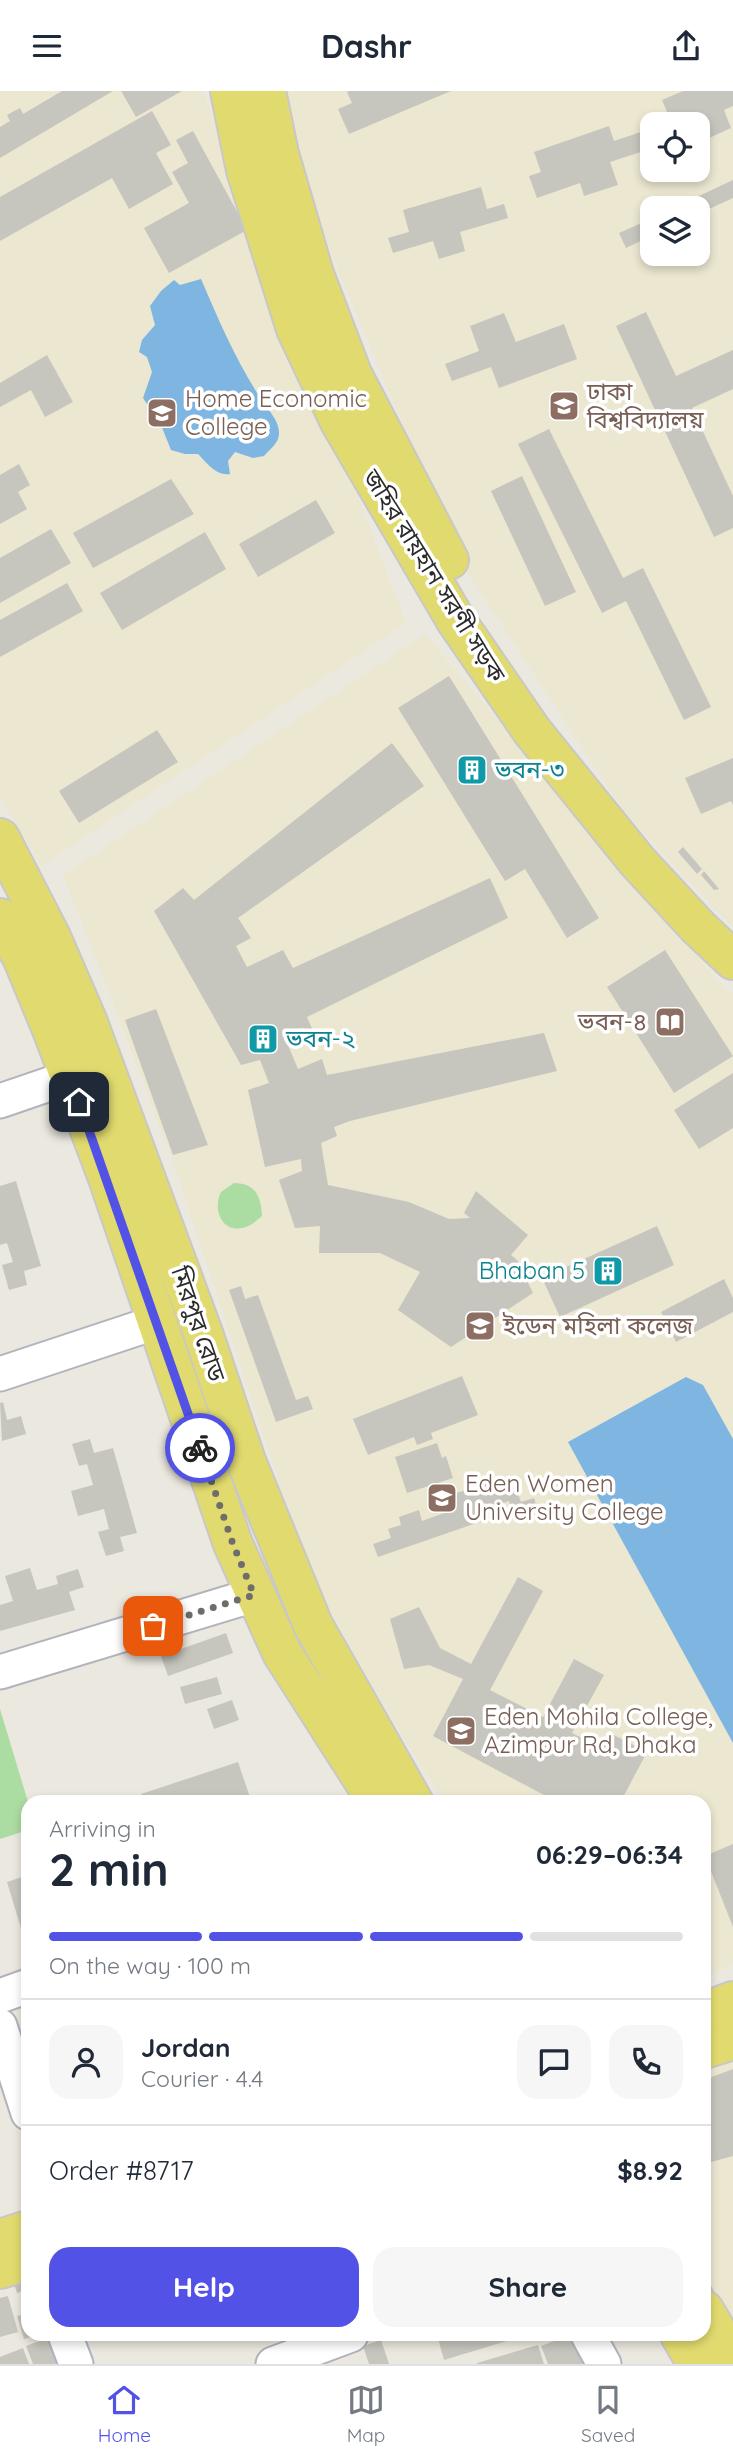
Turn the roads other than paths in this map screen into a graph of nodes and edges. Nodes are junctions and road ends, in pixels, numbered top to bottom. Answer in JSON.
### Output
{"nodes":[{"id":1,"x":230,"y":91,"type":"edge"},
{"id":2,"x":266,"y":91,"type":"edge"},
{"id":3,"x":0,"y":838,"type":"edge"},
{"id":4,"x":0,"y":918,"type":"edge"},
{"id":5,"x":733,"y":930,"type":"edge"},
{"id":6,"x":733,"y":960,"type":"edge"},
{"id":7,"x":70,"y":1077,"type":"junction"},
{"id":8,"x":0,"y":1100,"type":"edge"},
{"id":9,"x":157,"y":1322,"type":"junction"},
{"id":10,"x":0,"y":1374,"type":"edge"},
{"id":11,"x":254,"y":1595,"type":"junction"},
{"id":12,"x":0,"y":1672,"type":"edge"},
{"id":13,"x":373,"y":1795,"type":"edge"},
{"id":14,"x":409,"y":1795,"type":"edge"},
{"id":15,"x":21,"y":1988,"type":"edge"},
{"id":16,"x":0,"y":1996,"type":"edge"},
{"id":17,"x":733,"y":2001,"type":"edge"},
{"id":18,"x":711,"y":2009,"type":"edge"},
{"id":19,"x":0,"y":2026,"type":"edge"},
{"id":20,"x":733,"y":2040,"type":"edge"},
{"id":21,"x":711,"y":2047,"type":"edge"},
{"id":22,"x":21,"y":2091,"type":"edge"},
{"id":23,"x":21,"y":2233,"type":"edge"},
{"id":24,"x":0,"y":2239,"type":"edge"},
{"id":25,"x":21,"y":2263,"type":"edge"},
{"id":26,"x":0,"y":2269,"type":"edge"},
{"id":27,"x":711,"y":2322,"type":"edge"},
{"id":28,"x":67,"y":2341,"type":"edge"},
{"id":29,"x":591,"y":2341,"type":"edge"},
{"id":30,"x":684,"y":2341,"type":"edge"},
{"id":31,"x":341,"y":2347,"type":"edge"},
{"id":32,"x":733,"y":2359,"type":"edge"},
{"id":33,"x":76,"y":2364,"type":"edge"},
{"id":34,"x":273,"y":2364,"type":"edge"},
{"id":35,"x":604,"y":2364,"type":"edge"},
{"id":36,"x":697,"y":2364,"type":"edge"}],
"edges":[{"from":1,"to":6,"type":"main road","name":"জহির রায়হান সরণী সড়ক"},
{"from":2,"to":5,"type":"main road"},
{"from":3,"to":14,"type":"main road","name":"মিরপুর রোড"},
{"from":4,"to":7,"type":"main road","name":"মিরপুর রোড"},
{"from":7,"to":8,"type":"street"},
{"from":7,"to":9,"type":"main road","name":"মিরপুর রোড"},
{"from":9,"to":10,"type":"street"},
{"from":9,"to":11,"type":"main road","name":"মিরপুর রোড"},
{"from":11,"to":12,"type":"street"},
{"from":11,"to":13,"type":"main road","name":"মিরপুর রোড"},
{"from":15,"to":16,"type":"street"},
{"from":17,"to":18,"type":"main road"},
{"from":19,"to":22,"type":"street"},
{"from":20,"to":21,"type":"main road"},
{"from":23,"to":24,"type":"main road"},
{"from":25,"to":26,"type":"main road"},
{"from":27,"to":32,"type":"main road"},
{"from":28,"to":33,"type":"street"},
{"from":29,"to":35,"type":"street"},
{"from":30,"to":36,"type":"main road"},
{"from":31,"to":34,"type":"street"}]}
